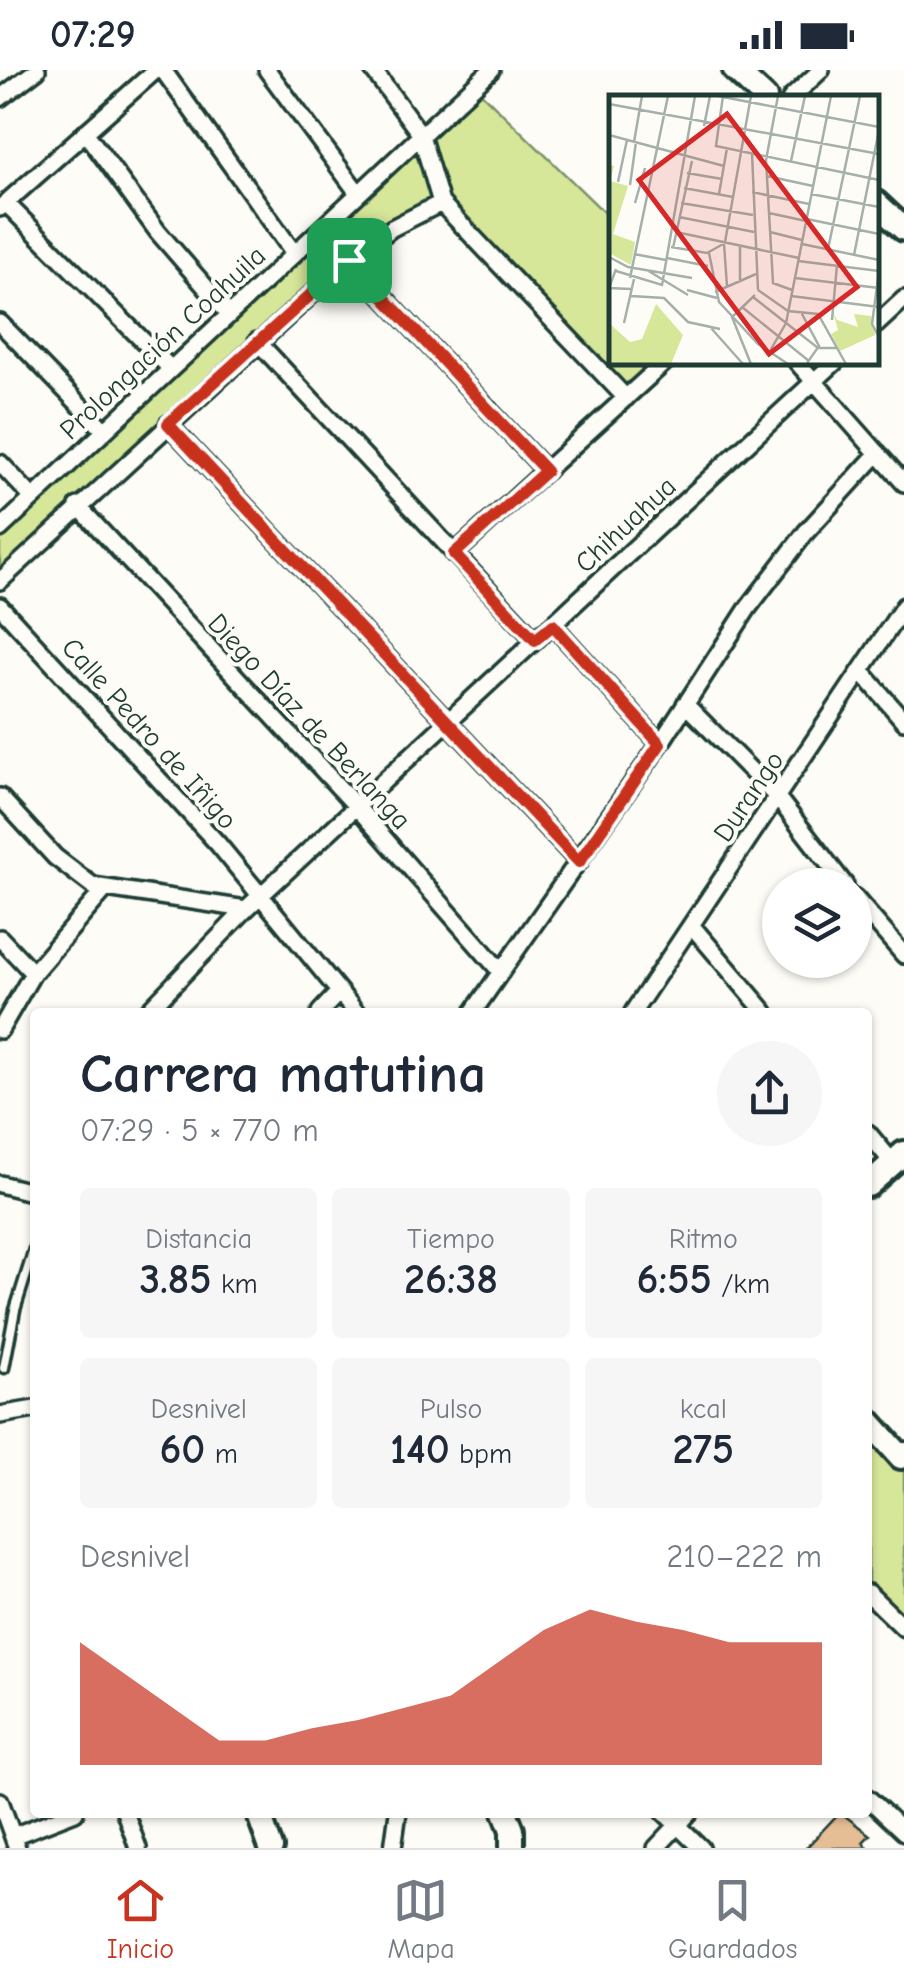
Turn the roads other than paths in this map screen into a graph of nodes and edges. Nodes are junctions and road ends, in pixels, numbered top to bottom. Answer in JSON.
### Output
{"nodes":[{"id":1,"x":37,"y":70,"type":"edge"},
{"id":2,"x":267,"y":70,"type":"edge"},
{"id":3,"x":373,"y":70,"type":"edge"},
{"id":4,"x":736,"y":70,"type":"edge"},
{"id":5,"x":821,"y":70,"type":"edge"},
{"id":6,"x":151,"y":72,"type":"edge"},
{"id":7,"x":486,"y":72,"type":"edge"},
{"id":8,"x":762,"y":95,"type":"edge"},
{"id":9,"x":794,"y":95,"type":"edge"},
{"id":10,"x":0,"y":98,"type":"edge"},
{"id":11,"x":86,"y":132,"type":"junction"},
{"id":12,"x":421,"y":135,"type":"junction"},
{"id":13,"x":358,"y":193,"type":"junction"},
{"id":14,"x":441,"y":202,"type":"junction"},
{"id":15,"x":3,"y":206,"type":"edge"},
{"id":16,"x":879,"y":206,"type":"edge"},
{"id":17,"x":904,"y":229,"type":"edge"},
{"id":18,"x":294,"y":253,"type":"junction"},
{"id":19,"x":349,"y":260,"type":"junction"},
{"id":20,"x":904,"y":299,"type":"edge"},
{"id":21,"x":228,"y":314,"type":"junction"},
{"id":22,"x":879,"y":321,"type":"edge"},
{"id":23,"x":0,"y":323,"type":"edge"},
{"id":24,"x":258,"y":341,"type":"junction"},
{"id":25,"x":662,"y":365,"type":"edge"},
{"id":26,"x":800,"y":365,"type":"edge"},
{"id":27,"x":832,"y":365,"type":"edge"},
{"id":28,"x":169,"y":367,"type":"junction"},
{"id":29,"x":814,"y":382,"type":"junction"},
{"id":30,"x":626,"y":398,"type":"junction"},
{"id":31,"x":168,"y":424,"type":"junction"},
{"id":32,"x":104,"y":430,"type":"junction"},
{"id":33,"x":878,"y":453,"type":"junction"},
{"id":34,"x":0,"y":462,"type":"edge"},
{"id":35,"x":546,"y":471,"type":"junction"},
{"id":36,"x":904,"y":484,"type":"edge"},
{"id":37,"x":33,"y":498,"type":"junction"},
{"id":38,"x":78,"y":506,"type":"junction"},
{"id":39,"x":0,"y":530,"type":"edge"},
{"id":40,"x":454,"y":554,"type":"junction"},
{"id":41,"x":0,"y":580,"type":"edge"},
{"id":42,"x":0,"y":606,"type":"edge"},
{"id":43,"x":904,"y":606,"type":"edge"},
{"id":44,"x":553,"y":625,"type":"junction"},
{"id":45,"x":535,"y":640,"type":"junction"},
{"id":46,"x":862,"y":672,"type":"junction"},
{"id":47,"x":685,"y":704,"type":"junction"},
{"id":48,"x":448,"y":721,"type":"junction"},
{"id":49,"x":904,"y":721,"type":"edge"},
{"id":50,"x":660,"y":744,"type":"junction"},
{"id":51,"x":0,"y":797,"type":"edge"},
{"id":52,"x":777,"y":798,"type":"junction"},
{"id":53,"x":356,"y":806,"type":"junction"},
{"id":54,"x":579,"y":862,"type":"junction"},
{"id":55,"x":832,"y":868,"type":"edge"},
{"id":56,"x":105,"y":889,"type":"junction"},
{"id":57,"x":252,"y":903,"type":"junction"},
{"id":58,"x":872,"y":917,"type":"edge"},
{"id":59,"x":692,"y":926,"type":"junction"},
{"id":60,"x":0,"y":938,"type":"edge"},
{"id":61,"x":904,"y":954,"type":"edge"},
{"id":62,"x":501,"y":972,"type":"junction"},
{"id":63,"x":33,"y":973,"type":"junction"},
{"id":64,"x":339,"y":992,"type":"junction"},
{"id":65,"x":151,"y":1008,"type":"edge"},
{"id":66,"x":324,"y":1008,"type":"edge"},
{"id":67,"x":353,"y":1008,"type":"edge"},
{"id":68,"x":476,"y":1008,"type":"edge"},
{"id":69,"x":636,"y":1008,"type":"edge"},
{"id":70,"x":763,"y":1008,"type":"edge"},
{"id":71,"x":2,"y":1020,"type":"edge"},
{"id":72,"x":872,"y":1135,"type":"edge"},
{"id":73,"x":898,"y":1158,"type":"edge"},
{"id":74,"x":872,"y":1182,"type":"edge"},
{"id":75,"x":0,"y":1184,"type":"edge"},
{"id":76,"x":30,"y":1192,"type":"edge"},
{"id":77,"x":30,"y":1262,"type":"edge"},
{"id":78,"x":4,"y":1368,"type":"dead end"},
{"id":79,"x":30,"y":1410,"type":"edge"},
{"id":80,"x":0,"y":1415,"type":"edge"},
{"id":81,"x":872,"y":1424,"type":"edge"},
{"id":82,"x":903,"y":1458,"type":"edge"},
{"id":83,"x":874,"y":1599,"type":"edge"},
{"id":84,"x":904,"y":1628,"type":"edge"},
{"id":85,"x":0,"y":1801,"type":"edge"},
{"id":86,"x":872,"y":1802,"type":"edge"},
{"id":87,"x":63,"y":1818,"type":"edge"},
{"id":88,"x":127,"y":1818,"type":"edge"},
{"id":89,"x":260,"y":1818,"type":"edge"},
{"id":90,"x":397,"y":1818,"type":"edge"},
{"id":91,"x":507,"y":1818,"type":"edge"},
{"id":92,"x":670,"y":1818,"type":"edge"},
{"id":93,"x":684,"y":1818,"type":"edge"},
{"id":94,"x":677,"y":1826,"type":"junction"},
{"id":95,"x":904,"y":1832,"type":"edge"},
{"id":96,"x":15,"y":1842,"type":"edge"},
{"id":97,"x":138,"y":1848,"type":"edge"},
{"id":98,"x":271,"y":1848,"type":"edge"},
{"id":99,"x":393,"y":1848,"type":"edge"},
{"id":100,"x":512,"y":1848,"type":"edge"},
{"id":101,"x":656,"y":1848,"type":"edge"},
{"id":102,"x":701,"y":1848,"type":"edge"}],
"edges":[{"from":1,"to":10,"type":"street"},
{"from":2,"to":13,"type":"street"},
{"from":3,"to":12,"type":"street"},
{"from":4,"to":8,"type":"street"},
{"from":5,"to":9,"type":"street"},
{"from":6,"to":11,"type":"street"},
{"from":6,"to":18,"type":"street"},
{"from":7,"to":12,"type":"street","name":"Prolongación Coahuila"},
{"from":11,"to":15,"type":"street"},
{"from":11,"to":21,"type":"street"},
{"from":12,"to":13,"type":"street","name":"Prolongación Coahuila"},
{"from":12,"to":14,"type":"street"},
{"from":13,"to":18,"type":"street","name":"Prolongación Coahuila"},
{"from":14,"to":19,"type":"street"},
{"from":14,"to":30,"type":"street"},
{"from":15,"to":28,"type":"street"},
{"from":16,"to":17,"type":"street"},
{"from":18,"to":21,"type":"street","name":"Prolongación Coahuila"},
{"from":19,"to":24,"type":"street"},
{"from":19,"to":35,"type":"street"},
{"from":20,"to":22,"type":"street"},
{"from":21,"to":28,"type":"street","name":"Prolongación Coahuila"},
{"from":23,"to":32,"type":"street"},
{"from":24,"to":31,"type":"street"},
{"from":24,"to":40,"type":"street"},
{"from":25,"to":30,"type":"street"},
{"from":26,"to":29,"type":"street"},
{"from":27,"to":29,"type":"street","name":"Chihuahua"},
{"from":28,"to":32,"type":"street","name":"Prolongación Coahuila"},
{"from":29,"to":33,"type":"street"},
{"from":29,"to":44,"type":"street","name":"Chihuahua"},
{"from":30,"to":35,"type":"street"},
{"from":31,"to":38,"type":"street"},
{"from":31,"to":48,"type":"street"},
{"from":32,"to":37,"type":"street","name":"Prolongación Coahuila"},
{"from":33,"to":36,"type":"street"},
{"from":33,"to":47,"type":"street"},
{"from":34,"to":37,"type":"street"},
{"from":35,"to":40,"type":"street"},
{"from":37,"to":39,"type":"street","name":"Prolongación Coahuila"},
{"from":38,"to":41,"type":"street"},
{"from":38,"to":53,"type":"street","name":"Diego Díaz de Berlanga"},
{"from":40,"to":45,"type":"street"},
{"from":42,"to":57,"type":"street","name":"Calle Pedro de Iñigo"},
{"from":43,"to":46,"type":"street","name":"Durango"},
{"from":44,"to":45,"type":"street","name":"Chihuahua"},
{"from":44,"to":50,"type":"street"},
{"from":45,"to":48,"type":"street","name":"Chihuahua"},
{"from":46,"to":49,"type":"street"},
{"from":46,"to":52,"type":"street","name":"Durango"},
{"from":47,"to":50,"type":"street"},
{"from":47,"to":52,"type":"street"},
{"from":48,"to":53,"type":"street","name":"Chihuahua"},
{"from":48,"to":54,"type":"street"},
{"from":50,"to":54,"type":"street"},
{"from":51,"to":56,"type":"street"},
{"from":52,"to":55,"type":"street"},
{"from":52,"to":59,"type":"street","name":"Durango"},
{"from":53,"to":57,"type":"street","name":"Chihuahua"},
{"from":53,"to":62,"type":"street","name":"Diego Díaz de Berlanga"},
{"from":54,"to":62,"type":"street"},
{"from":56,"to":57,"type":"street"},
{"from":56,"to":63,"type":"street"},
{"from":57,"to":64,"type":"street","name":"Calle Pedro de Iñigo"},
{"from":57,"to":65,"type":"street","name":"Chihuahua"},
{"from":58,"to":61,"type":"street"},
{"from":59,"to":69,"type":"street","name":"Durango"},
{"from":59,"to":70,"type":"street"},
{"from":60,"to":63,"type":"street"},
{"from":62,"to":68,"type":"street"},
{"from":63,"to":71,"type":"street"},
{"from":64,"to":66,"type":"street"},
{"from":64,"to":67,"type":"street","name":"Calle Pedro de Iñigo"},
{"from":72,"to":73,"type":"street"},
{"from":73,"to":74,"type":"street"},
{"from":75,"to":76,"type":"street"},
{"from":77,"to":78,"type":"lane"},
{"from":79,"to":80,"type":"street"},
{"from":81,"to":82,"type":"street"},
{"from":83,"to":84,"type":"street"},
{"from":85,"to":96,"type":"street"},
{"from":86,"to":95,"type":"street"},
{"from":87,"to":96,"type":"street"},
{"from":88,"to":97,"type":"street"},
{"from":89,"to":98,"type":"street"},
{"from":90,"to":99,"type":"street"},
{"from":91,"to":100,"type":"street"},
{"from":92,"to":94,"type":"street"},
{"from":93,"to":94,"type":"street"},
{"from":94,"to":101,"type":"street"},
{"from":94,"to":102,"type":"street"}]}
